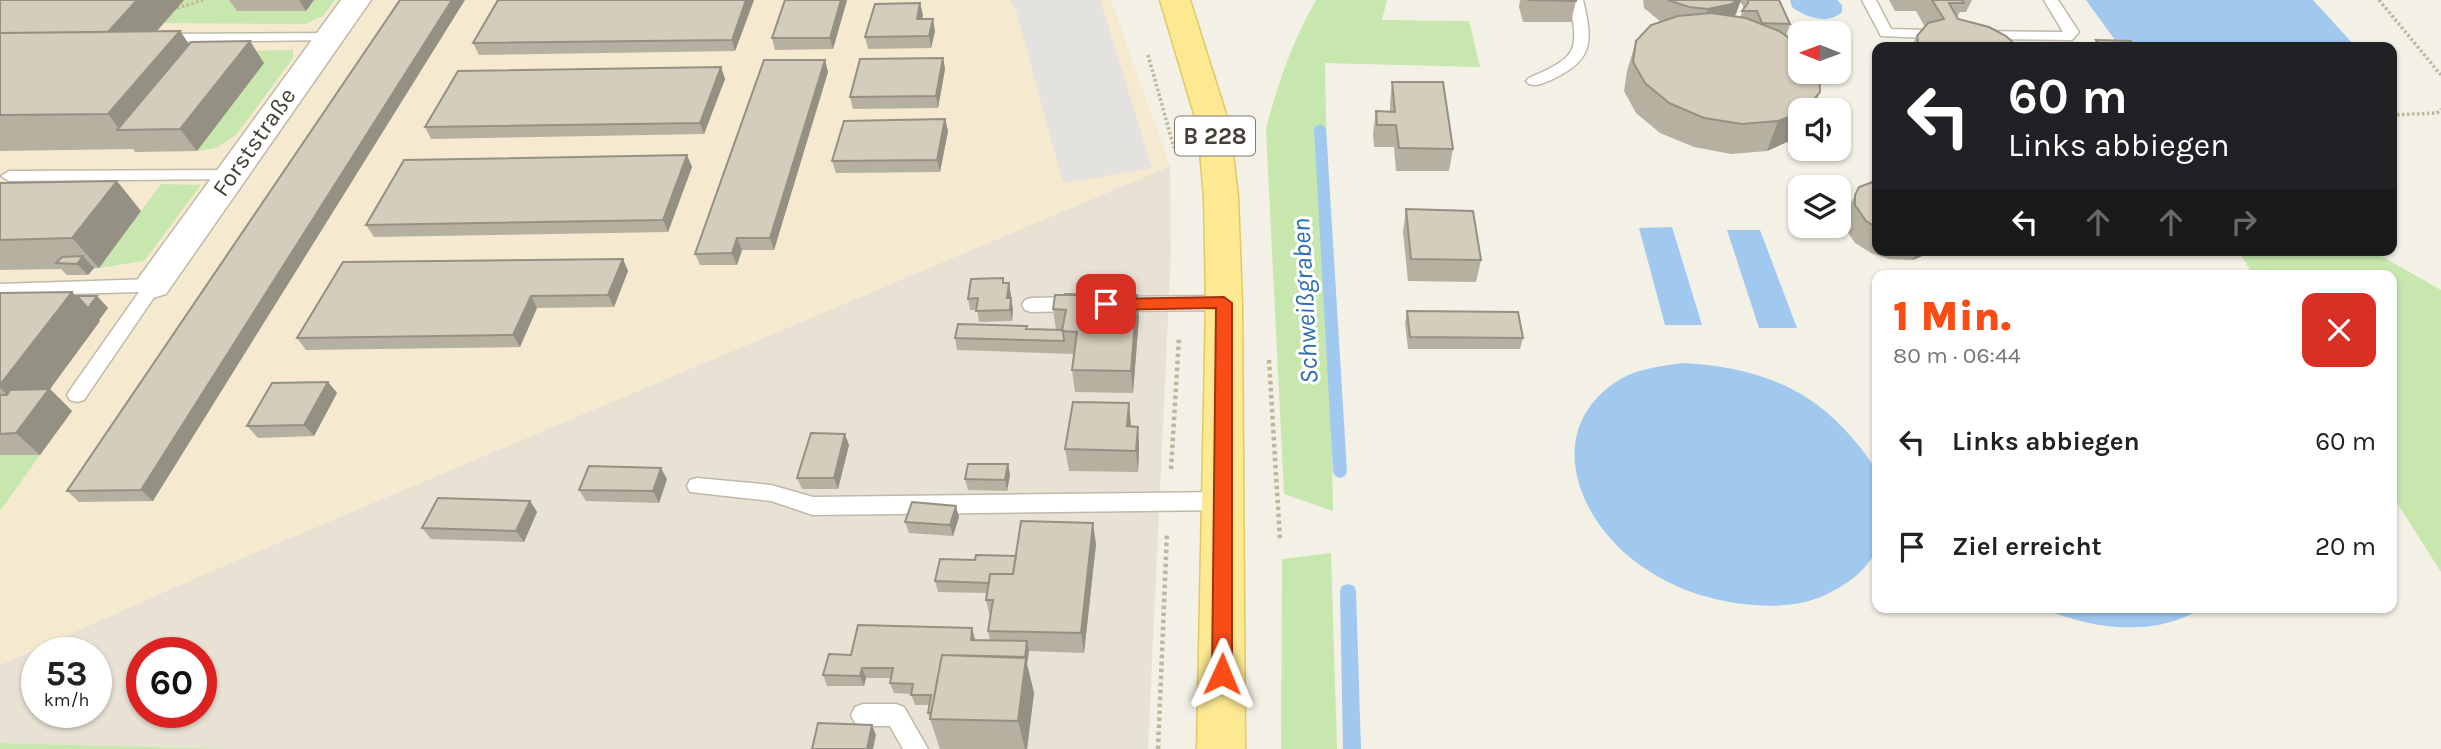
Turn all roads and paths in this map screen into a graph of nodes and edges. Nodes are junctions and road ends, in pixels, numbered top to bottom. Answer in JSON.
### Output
{"nodes":[{"id":1,"x":203,"y":0,"type":"edge"},
{"id":2,"x":356,"y":0,"type":"edge"},
{"id":3,"x":1576,"y":0,"type":"edge"},
{"id":4,"x":1869,"y":0,"type":"edge"},
{"id":5,"x":2051,"y":0,"type":"edge"},
{"id":6,"x":2379,"y":0,"type":"edge"},
{"id":7,"x":1181,"y":1,"type":"edge"},
{"id":8,"x":177,"y":8,"type":"dead end"},
{"id":9,"x":1929,"y":34,"type":"edge"},
{"id":10,"x":1971,"y":35,"type":"edge"},
{"id":11,"x":234,"y":37,"type":"junction"},
{"id":12,"x":330,"y":37,"type":"junction"},
{"id":13,"x":151,"y":38,"type":"edge"},
{"id":14,"x":1147,"y":50,"type":"dead end"},
{"id":15,"x":216,"y":55,"type":"edge"},
{"id":16,"x":2441,"y":75,"type":"edge"},
{"id":17,"x":1534,"y":81,"type":"dead end"},
{"id":18,"x":2441,"y":109,"type":"edge"},
{"id":19,"x":2397,"y":115,"type":"edge"},
{"id":20,"x":1174,"y":150,"type":"dead end"},
{"id":21,"x":232,"y":175,"type":"junction"},
{"id":22,"x":9,"y":176,"type":"dead end"},
{"id":23,"x":153,"y":285,"type":"junction"},
{"id":24,"x":0,"y":290,"type":"edge"},
{"id":25,"x":1224,"y":303,"type":"junction"},
{"id":26,"x":1031,"y":304,"type":"dead end"},
{"id":27,"x":1181,"y":304,"type":"junction"},
{"id":28,"x":77,"y":395,"type":"dead end"},
{"id":29,"x":698,"y":486,"type":"dead end"},
{"id":30,"x":1224,"y":501,"type":"junction"},
{"id":31,"x":1169,"y":504,"type":"junction"},
{"id":32,"x":863,"y":715,"type":"dead end"},
{"id":33,"x":916,"y":749,"type":"edge"},
{"id":34,"x":1158,"y":749,"type":"edge"},
{"id":35,"x":1221,"y":749,"type":"edge"}],
"edges":[{"from":1,"to":8,"type":"path"},
{"from":2,"to":12,"type":"street","name":"Forststraße"},
{"from":3,"to":17,"type":"lane"},
{"from":4,"to":9,"type":"lane"},
{"from":5,"to":10,"type":"lane"},
{"from":6,"to":16,"type":"path"},
{"from":7,"to":25,"type":"main road","number":"B 228"},
{"from":11,"to":12,"type":"lane"},
{"from":11,"to":13,"type":"lane"},
{"from":11,"to":15,"type":"lane"},
{"from":12,"to":21,"type":"street","name":"Forststraße"},
{"from":14,"to":20,"type":"path"},
{"from":18,"to":19,"type":"path"},
{"from":21,"to":22,"type":"lane"},
{"from":21,"to":23,"type":"street","name":"Forststraße"},
{"from":23,"to":24,"type":"lane"},
{"from":23,"to":28,"type":"lane"},
{"from":25,"to":27,"type":"lane"},
{"from":25,"to":30,"type":"main road","number":"B 228"},
{"from":26,"to":27,"type":"lane"},
{"from":27,"to":31,"type":"path"},
{"from":29,"to":31,"type":"lane"},
{"from":30,"to":31,"type":"lane"},
{"from":30,"to":35,"type":"main road","number":"B 228"},
{"from":31,"to":34,"type":"path"},
{"from":32,"to":33,"type":"lane"}]}
